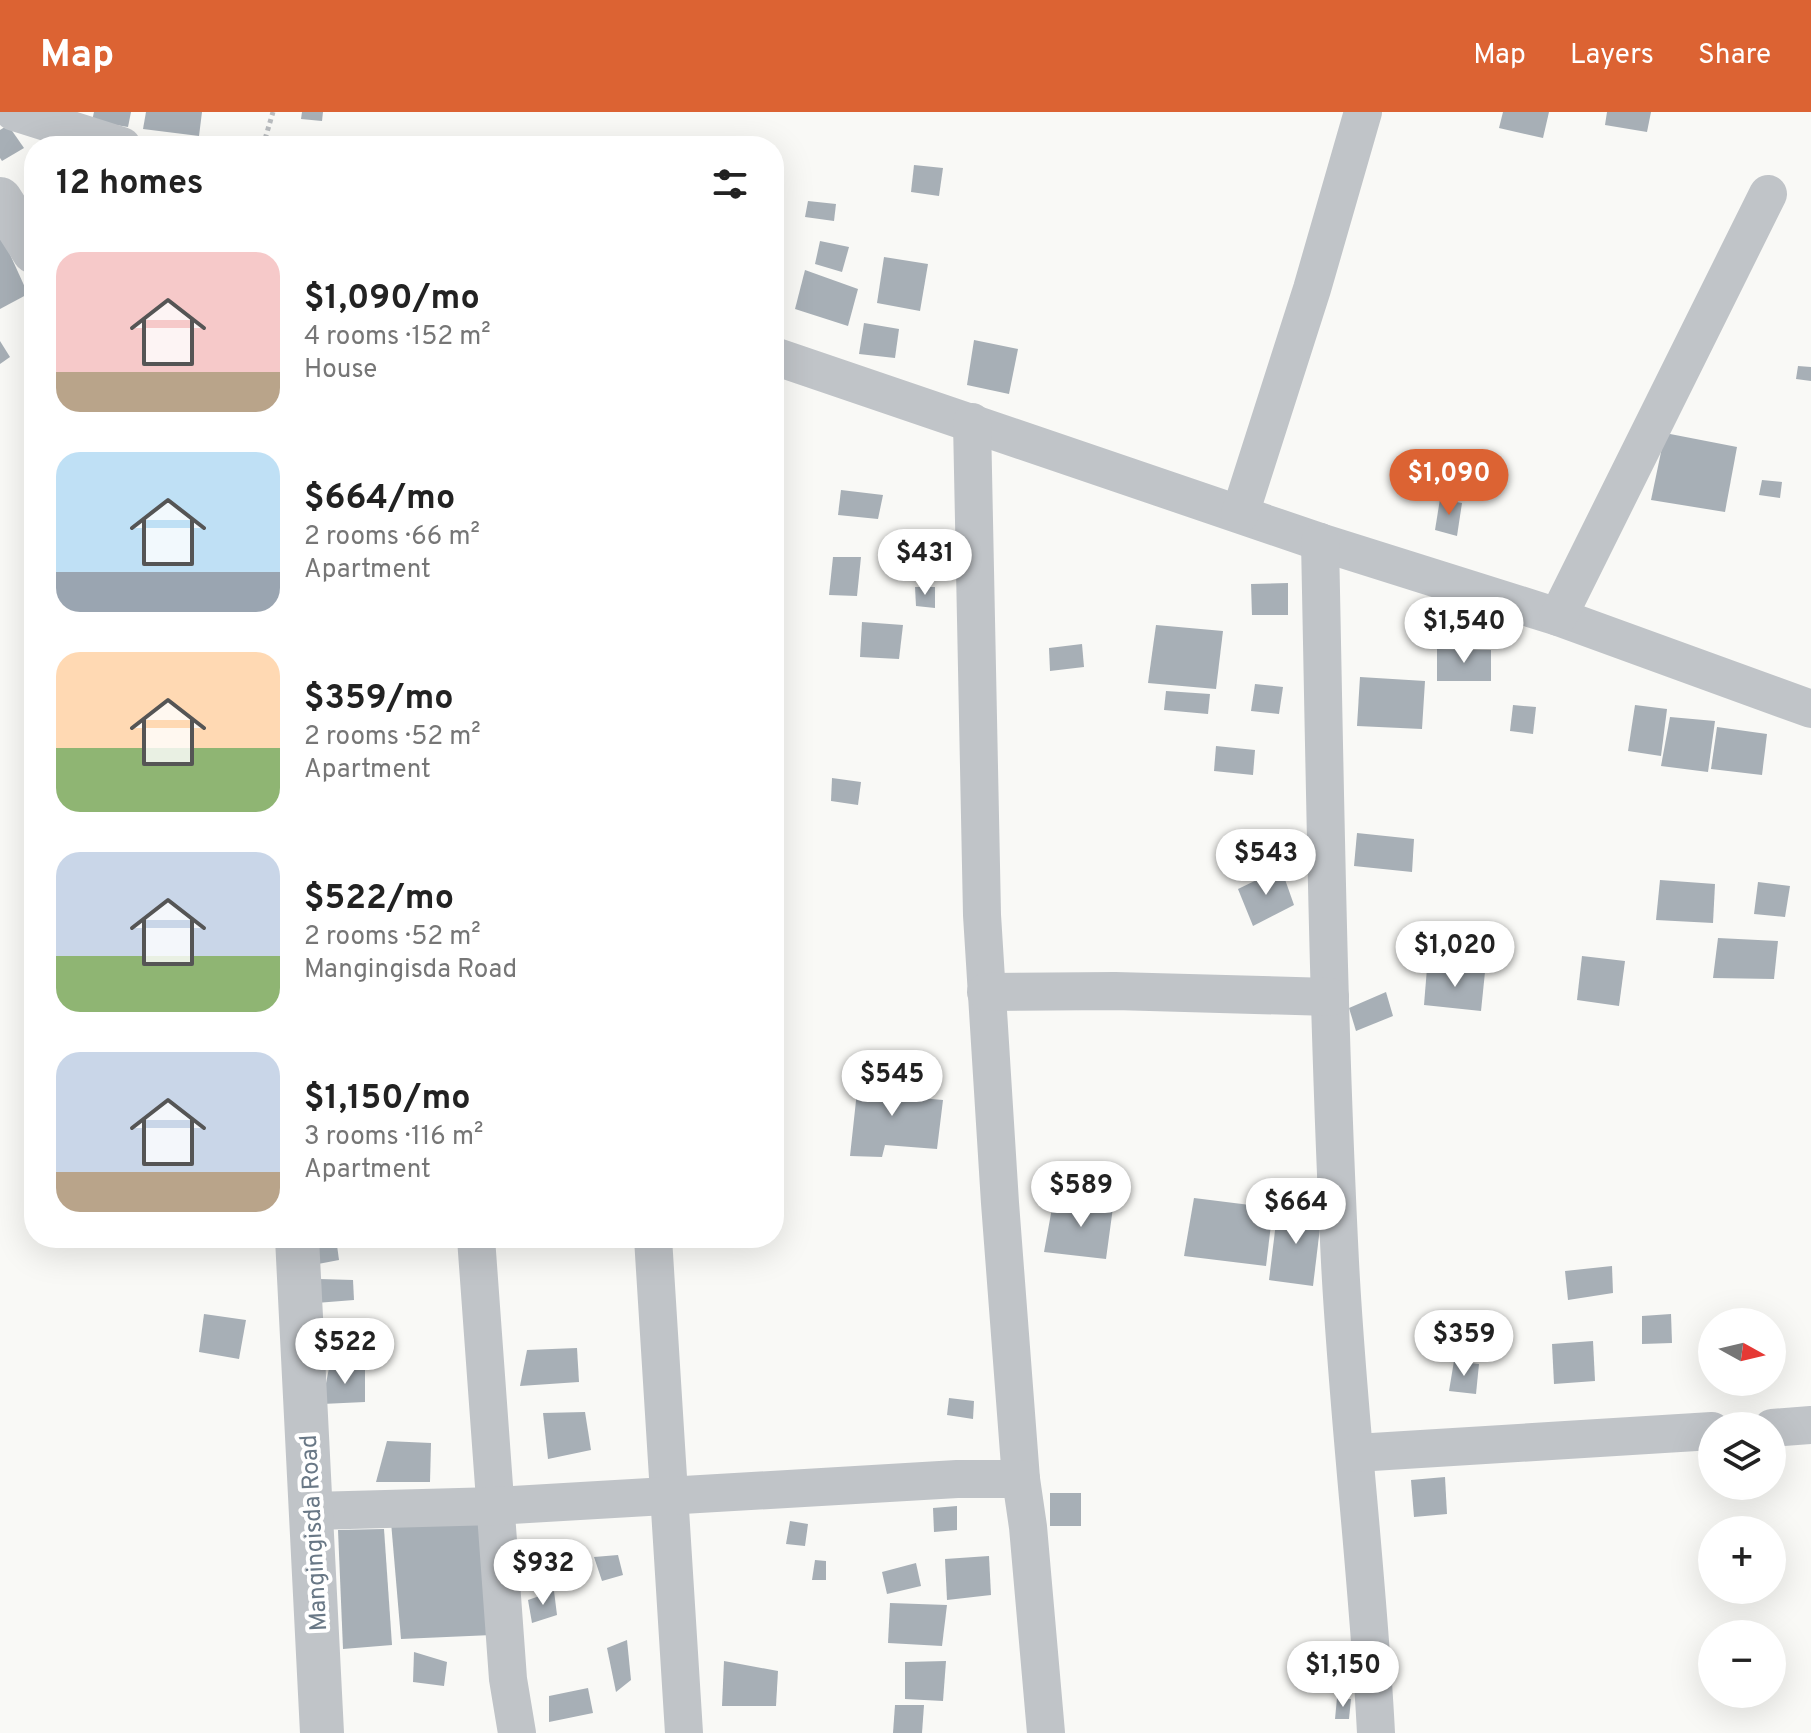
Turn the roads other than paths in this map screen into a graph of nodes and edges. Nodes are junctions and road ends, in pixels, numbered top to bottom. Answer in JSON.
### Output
{"nodes":[{"id":1,"x":14,"y":112,"type":"edge"},
{"id":2,"x":1363,"y":112,"type":"edge"},
{"id":3,"x":90,"y":136,"type":"edge"},
{"id":4,"x":1768,"y":194,"type":"dead end"},
{"id":5,"x":0,"y":199,"type":"edge"},
{"id":6,"x":24,"y":236,"type":"edge"},
{"id":7,"x":784,"y":359,"type":"edge"},
{"id":8,"x":972,"y":422,"type":"junction"},
{"id":9,"x":1240,"y":514,"type":"junction"},
{"id":10,"x":1320,"y":542,"type":"junction"},
{"id":11,"x":1558,"y":617,"type":"junction"},
{"id":12,"x":1811,"y":709,"type":"edge"},
{"id":13,"x":986,"y":992,"type":"junction"},
{"id":14,"x":1330,"y":997,"type":"junction"},
{"id":15,"x":298,"y":1248,"type":"edge"},
{"id":16,"x":477,"y":1248,"type":"edge"},
{"id":17,"x":654,"y":1248,"type":"edge"},
{"id":18,"x":1811,"y":1425,"type":"edge"},
{"id":19,"x":1786,"y":1427,"type":"edge"},
{"id":20,"x":1698,"y":1432,"type":"edge"},
{"id":21,"x":1356,"y":1453,"type":"junction"},
{"id":22,"x":1021,"y":1479,"type":"junction"},
{"id":23,"x":669,"y":1497,"type":"junction"},
{"id":24,"x":496,"y":1506,"type":"junction"},
{"id":25,"x":312,"y":1511,"type":"junction"},
{"id":26,"x":322,"y":1733,"type":"edge"},
{"id":27,"x":517,"y":1733,"type":"edge"},
{"id":28,"x":684,"y":1733,"type":"edge"},
{"id":29,"x":1046,"y":1733,"type":"edge"},
{"id":30,"x":1376,"y":1733,"type":"edge"}],
"edges":[{"from":1,"to":3,"type":"street"},
{"from":2,"to":9,"type":"street"},
{"from":4,"to":11,"type":"street"},
{"from":5,"to":6,"type":"street"},
{"from":7,"to":8,"type":"street"},
{"from":8,"to":9,"type":"street"},
{"from":8,"to":13,"type":"street"},
{"from":9,"to":10,"type":"street"},
{"from":10,"to":11,"type":"street"},
{"from":10,"to":14,"type":"street"},
{"from":11,"to":12,"type":"street"},
{"from":13,"to":14,"type":"street"},
{"from":13,"to":22,"type":"street"},
{"from":14,"to":21,"type":"street"},
{"from":15,"to":25,"type":"street","name":"Mangingisda Road"},
{"from":16,"to":24,"type":"street"},
{"from":17,"to":23,"type":"street"},
{"from":18,"to":19,"type":"street"},
{"from":20,"to":21,"type":"street"},
{"from":21,"to":30,"type":"street"},
{"from":22,"to":23,"type":"street"},
{"from":22,"to":29,"type":"street"},
{"from":23,"to":24,"type":"street"},
{"from":23,"to":28,"type":"street"},
{"from":24,"to":25,"type":"street"},
{"from":24,"to":27,"type":"street"},
{"from":25,"to":26,"type":"street","name":"Mangingisda Road"}]}
